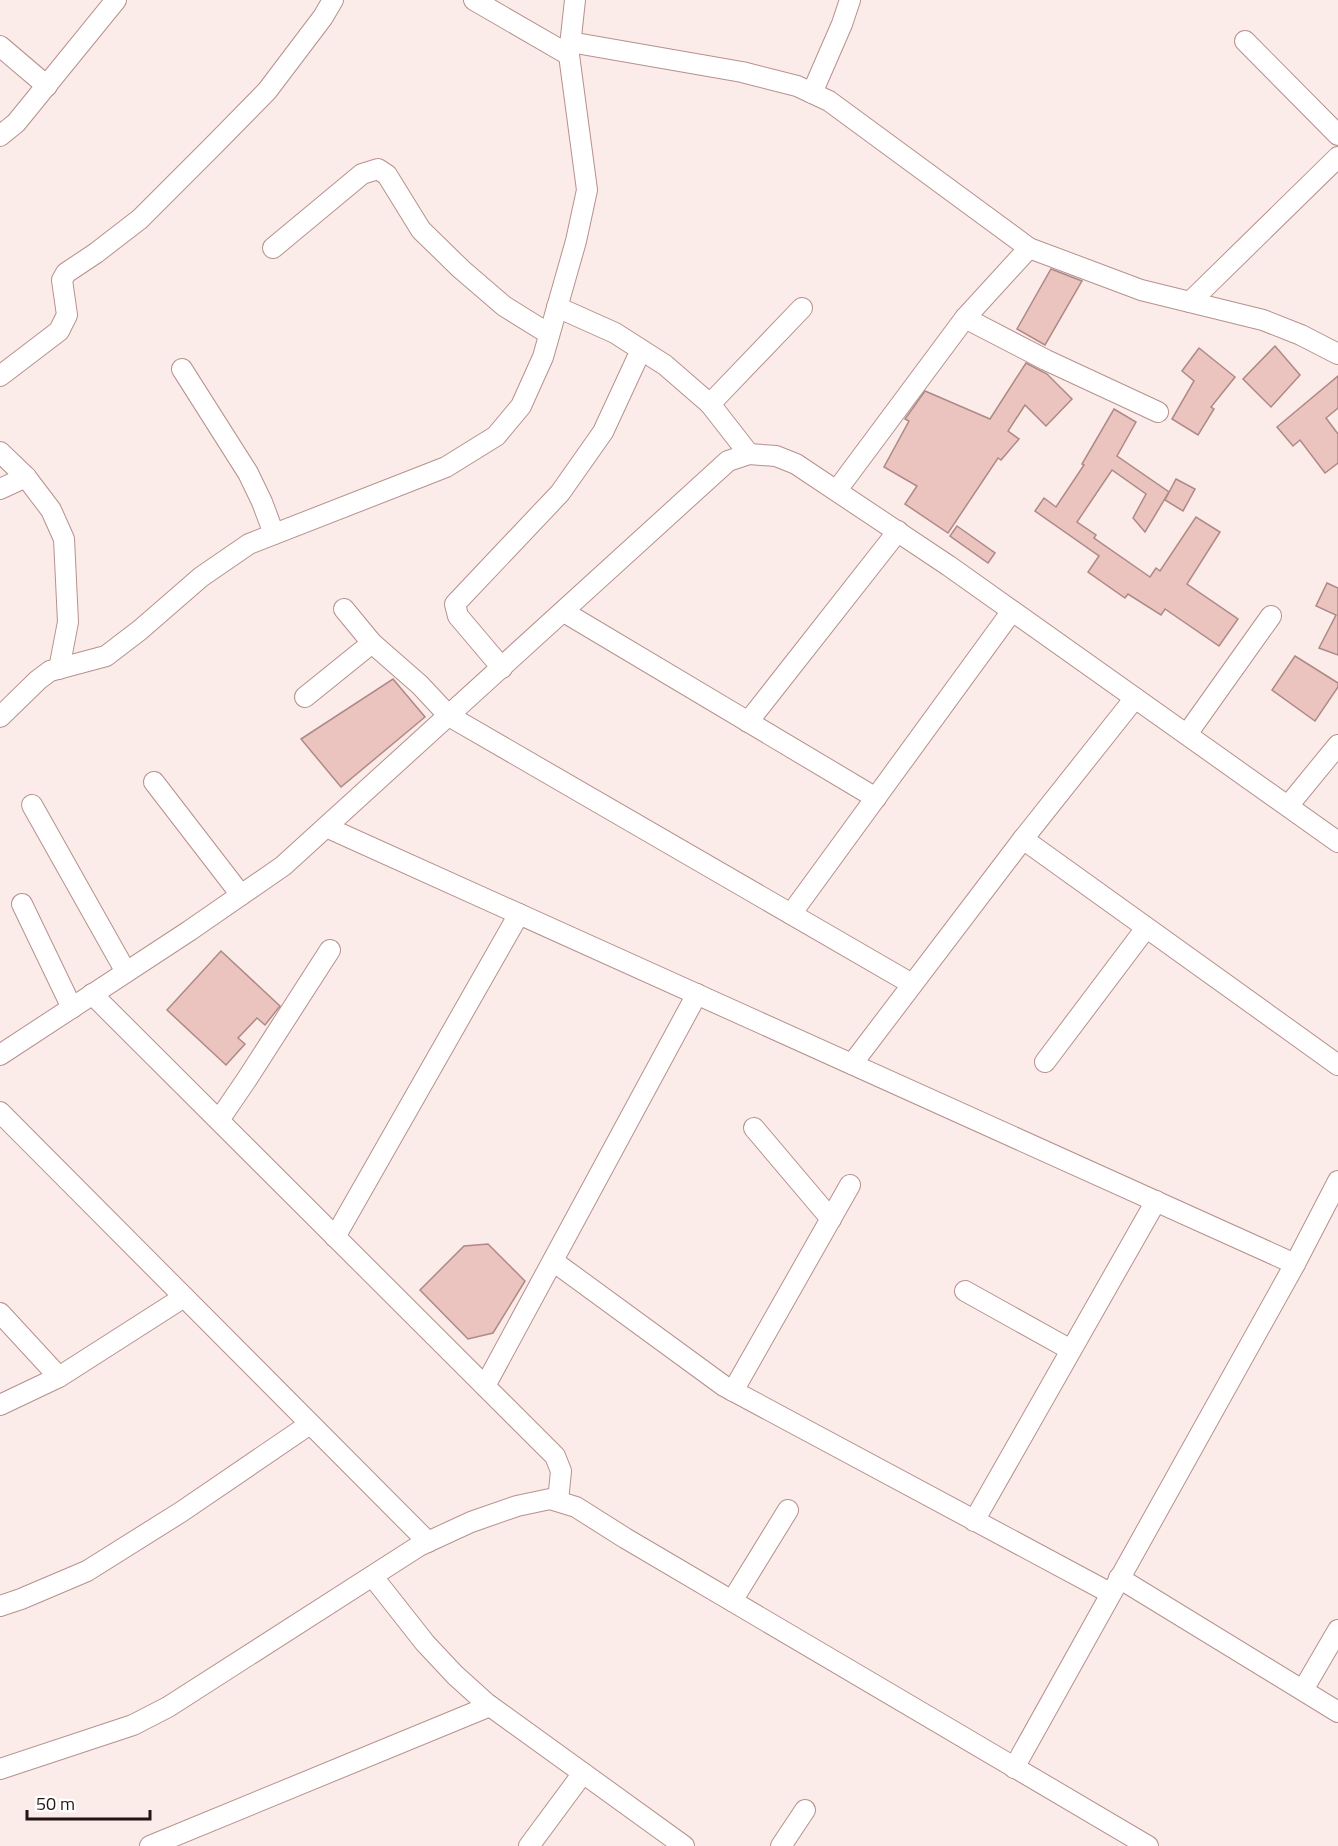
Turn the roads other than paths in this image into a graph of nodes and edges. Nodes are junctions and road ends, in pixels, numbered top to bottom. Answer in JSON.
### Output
{"nodes":[{"id":1,"x":116,"y":0,"type":"edge"},
{"id":2,"x":333,"y":0,"type":"edge"},
{"id":3,"x":474,"y":0,"type":"edge"},
{"id":4,"x":575,"y":0,"type":"edge"},
{"id":5,"x":850,"y":0,"type":"edge"},
{"id":6,"x":1245,"y":41,"type":"dead end"},
{"id":7,"x":0,"y":45,"type":"edge"},
{"id":8,"x":570,"y":48,"type":"junction"},
{"id":9,"x":47,"y":86,"type":"junction"},
{"id":10,"x":812,"y":93,"type":"junction"},
{"id":11,"x":1338,"y":135,"type":"edge"},
{"id":12,"x":0,"y":136,"type":"edge"},
{"id":13,"x":1338,"y":157,"type":"edge"},
{"id":14,"x":273,"y":248,"type":"dead end"},
{"id":15,"x":1029,"y":248,"type":"junction"},
{"id":16,"x":1190,"y":302,"type":"junction"},
{"id":17,"x":557,"y":307,"type":"junction"},
{"id":18,"x":801,"y":308,"type":"dead end"},
{"id":19,"x":965,"y":318,"type":"junction"},
{"id":20,"x":549,"y":334,"type":"junction"},
{"id":21,"x":641,"y":350,"type":"junction"},
{"id":22,"x":1338,"y":354,"type":"edge"},
{"id":23,"x":182,"y":369,"type":"dead end"},
{"id":24,"x":0,"y":376,"type":"edge"},
{"id":25,"x":710,"y":404,"type":"junction"},
{"id":26,"x":1158,"y":412,"type":"dead end"},
{"id":27,"x":0,"y":452,"type":"edge"},
{"id":28,"x":749,"y":454,"type":"junction"},
{"id":29,"x":26,"y":477,"type":"junction"},
{"id":30,"x":0,"y":489,"type":"edge"},
{"id":31,"x":837,"y":490,"type":"junction"},
{"id":32,"x":897,"y":531,"type":"junction"},
{"id":33,"x":274,"y":534,"type":"junction"},
{"id":34,"x":344,"y":609,"type":"dead end"},
{"id":35,"x":1012,"y":611,"type":"junction"},
{"id":36,"x":564,"y":612,"type":"junction"},
{"id":37,"x":1271,"y":616,"type":"dead end"},
{"id":38,"x":372,"y":643,"type":"junction"},
{"id":39,"x":502,"y":668,"type":"junction"},
{"id":40,"x":59,"y":669,"type":"junction"},
{"id":41,"x":305,"y":698,"type":"dead end"},
{"id":42,"x":1135,"y":698,"type":"junction"},
{"id":43,"x":449,"y":716,"type":"junction"},
{"id":44,"x":0,"y":717,"type":"edge"},
{"id":45,"x":748,"y":722,"type":"junction"},
{"id":46,"x":1187,"y":734,"type":"junction"},
{"id":47,"x":1338,"y":744,"type":"edge"},
{"id":48,"x":154,"y":782,"type":"dead end"},
{"id":49,"x":876,"y":798,"type":"junction"},
{"id":50,"x":32,"y":805,"type":"dead end"},
{"id":51,"x":1288,"y":806,"type":"junction"},
{"id":52,"x":326,"y":827,"type":"junction"},
{"id":53,"x":1023,"y":839,"type":"junction"},
{"id":54,"x":1338,"y":842,"type":"edge"},
{"id":55,"x":241,"y":895,"type":"junction"},
{"id":56,"x":22,"y":904,"type":"dead end"},
{"id":57,"x":519,"y":914,"type":"junction"},
{"id":58,"x":791,"y":914,"type":"junction"},
{"id":59,"x":1146,"y":928,"type":"junction"},
{"id":60,"x":330,"y":950,"type":"dead end"},
{"id":61,"x":126,"y":972,"type":"junction"},
{"id":62,"x":912,"y":984,"type":"junction"},
{"id":63,"x":92,"y":994,"type":"junction"},
{"id":64,"x":698,"y":994,"type":"junction"},
{"id":65,"x":72,"y":1008,"type":"junction"},
{"id":66,"x":0,"y":1055,"type":"edge"},
{"id":67,"x":1045,"y":1062,"type":"dead end"},
{"id":68,"x":852,"y":1064,"type":"junction"},
{"id":69,"x":1338,"y":1065,"type":"edge"},
{"id":70,"x":0,"y":1112,"type":"edge"},
{"id":71,"x":219,"y":1120,"type":"junction"},
{"id":72,"x":754,"y":1128,"type":"dead end"},
{"id":73,"x":1338,"y":1181,"type":"edge"},
{"id":74,"x":850,"y":1185,"type":"dead end"},
{"id":75,"x":1156,"y":1201,"type":"junction"},
{"id":76,"x":831,"y":1219,"type":"junction"},
{"id":77,"x":335,"y":1236,"type":"junction"},
{"id":78,"x":553,"y":1261,"type":"junction"},
{"id":79,"x":1295,"y":1263,"type":"junction"},
{"id":80,"x":965,"y":1291,"type":"dead end"},
{"id":81,"x":184,"y":1297,"type":"junction"},
{"id":82,"x":0,"y":1313,"type":"edge"},
{"id":83,"x":1071,"y":1350,"type":"junction"},
{"id":84,"x":59,"y":1377,"type":"junction"},
{"id":85,"x":485,"y":1386,"type":"junction"},
{"id":86,"x":733,"y":1391,"type":"junction"},
{"id":87,"x":0,"y":1405,"type":"edge"},
{"id":88,"x":310,"y":1424,"type":"junction"},
{"id":89,"x":558,"y":1501,"type":"junction"},
{"id":90,"x":788,"y":1510,"type":"dead end"},
{"id":91,"x":974,"y":1521,"type":"junction"},
{"id":92,"x":428,"y":1542,"type":"junction"},
{"id":93,"x":373,"y":1576,"type":"junction"},
{"id":94,"x":1114,"y":1586,"type":"junction"},
{"id":95,"x":732,"y":1601,"type":"junction"},
{"id":96,"x":0,"y":1606,"type":"edge"},
{"id":97,"x":1338,"y":1629,"type":"edge"},
{"id":98,"x":1303,"y":1690,"type":"junction"},
{"id":99,"x":490,"y":1706,"type":"junction"},
{"id":100,"x":1338,"y":1712,"type":"edge"},
{"id":101,"x":1014,"y":1768,"type":"junction"},
{"id":102,"x":0,"y":1769,"type":"edge"},
{"id":103,"x":583,"y":1773,"type":"junction"},
{"id":104,"x":805,"y":1810,"type":"dead end"},
{"id":105,"x":150,"y":1846,"type":"edge"},
{"id":106,"x":529,"y":1846,"type":"edge"},
{"id":107,"x":684,"y":1846,"type":"edge"},
{"id":108,"x":781,"y":1846,"type":"edge"},
{"id":109,"x":1148,"y":1846,"type":"edge"}],
"edges":[{"from":1,"to":9,"type":"street"},
{"from":2,"to":24,"type":"street"},
{"from":3,"to":8,"type":"street"},
{"from":4,"to":8,"type":"street"},
{"from":5,"to":10,"type":"street"},
{"from":6,"to":11,"type":"street"},
{"from":7,"to":9,"type":"street"},
{"from":8,"to":10,"type":"street"},
{"from":8,"to":17,"type":"street"},
{"from":9,"to":12,"type":"street"},
{"from":10,"to":15,"type":"street"},
{"from":13,"to":16,"type":"street"},
{"from":14,"to":20,"type":"street"},
{"from":15,"to":16,"type":"street"},
{"from":15,"to":19,"type":"street"},
{"from":16,"to":22,"type":"street"},
{"from":17,"to":20,"type":"street"},
{"from":17,"to":21,"type":"street"},
{"from":18,"to":25,"type":"street"},
{"from":19,"to":26,"type":"street"},
{"from":19,"to":31,"type":"street"},
{"from":20,"to":33,"type":"street"},
{"from":21,"to":25,"type":"street"},
{"from":21,"to":39,"type":"street"},
{"from":23,"to":33,"type":"street"},
{"from":25,"to":28,"type":"street"},
{"from":27,"to":29,"type":"street"},
{"from":28,"to":31,"type":"street"},
{"from":28,"to":36,"type":"street"},
{"from":29,"to":30,"type":"street"},
{"from":29,"to":40,"type":"street"},
{"from":31,"to":32,"type":"street"},
{"from":32,"to":35,"type":"street"},
{"from":32,"to":45,"type":"street"},
{"from":33,"to":40,"type":"street"},
{"from":34,"to":38,"type":"street"},
{"from":35,"to":42,"type":"street"},
{"from":35,"to":49,"type":"street"},
{"from":36,"to":39,"type":"street"},
{"from":36,"to":45,"type":"street"},
{"from":37,"to":46,"type":"street"},
{"from":38,"to":41,"type":"street"},
{"from":38,"to":43,"type":"street"},
{"from":39,"to":43,"type":"street"},
{"from":40,"to":44,"type":"street"},
{"from":42,"to":46,"type":"street"},
{"from":42,"to":53,"type":"street"},
{"from":43,"to":52,"type":"street"},
{"from":43,"to":58,"type":"street"},
{"from":45,"to":49,"type":"street"},
{"from":46,"to":51,"type":"street"},
{"from":47,"to":51,"type":"street"},
{"from":48,"to":55,"type":"street"},
{"from":49,"to":58,"type":"street"},
{"from":50,"to":61,"type":"street"},
{"from":51,"to":54,"type":"street"},
{"from":52,"to":55,"type":"street"},
{"from":52,"to":57,"type":"street"},
{"from":53,"to":59,"type":"street"},
{"from":53,"to":62,"type":"street"},
{"from":55,"to":61,"type":"street"},
{"from":56,"to":65,"type":"street"},
{"from":57,"to":64,"type":"street"},
{"from":57,"to":77,"type":"street"},
{"from":58,"to":62,"type":"street"},
{"from":59,"to":67,"type":"street"},
{"from":59,"to":69,"type":"street"},
{"from":60,"to":71,"type":"street"},
{"from":61,"to":63,"type":"street"},
{"from":62,"to":68,"type":"street"},
{"from":63,"to":65,"type":"street"},
{"from":63,"to":71,"type":"street"},
{"from":64,"to":68,"type":"street"},
{"from":64,"to":78,"type":"street"},
{"from":65,"to":66,"type":"street"},
{"from":68,"to":75,"type":"street"},
{"from":70,"to":81,"type":"street"},
{"from":71,"to":77,"type":"street"},
{"from":72,"to":76,"type":"street"},
{"from":73,"to":79,"type":"street"},
{"from":74,"to":76,"type":"street"},
{"from":75,"to":79,"type":"street"},
{"from":75,"to":83,"type":"street"},
{"from":76,"to":86,"type":"street"},
{"from":77,"to":85,"type":"street"},
{"from":78,"to":85,"type":"street"},
{"from":78,"to":86,"type":"street"},
{"from":79,"to":94,"type":"street"},
{"from":80,"to":83,"type":"street"},
{"from":81,"to":84,"type":"street"},
{"from":81,"to":88,"type":"street"},
{"from":82,"to":84,"type":"street"},
{"from":83,"to":91,"type":"street"},
{"from":84,"to":87,"type":"street"},
{"from":85,"to":89,"type":"street"},
{"from":86,"to":91,"type":"street"},
{"from":88,"to":92,"type":"street"},
{"from":88,"to":96,"type":"street"},
{"from":89,"to":92,"type":"street"},
{"from":89,"to":95,"type":"street"},
{"from":90,"to":95,"type":"street"},
{"from":91,"to":94,"type":"street"},
{"from":92,"to":93,"type":"street"},
{"from":93,"to":99,"type":"street"},
{"from":93,"to":102,"type":"street"},
{"from":94,"to":98,"type":"street"},
{"from":94,"to":101,"type":"street"},
{"from":95,"to":101,"type":"street"},
{"from":97,"to":98,"type":"street"},
{"from":98,"to":100,"type":"street"},
{"from":99,"to":103,"type":"street"},
{"from":99,"to":105,"type":"street"},
{"from":101,"to":109,"type":"street"},
{"from":103,"to":106,"type":"street"},
{"from":103,"to":107,"type":"street"},
{"from":104,"to":108,"type":"street"}]}
